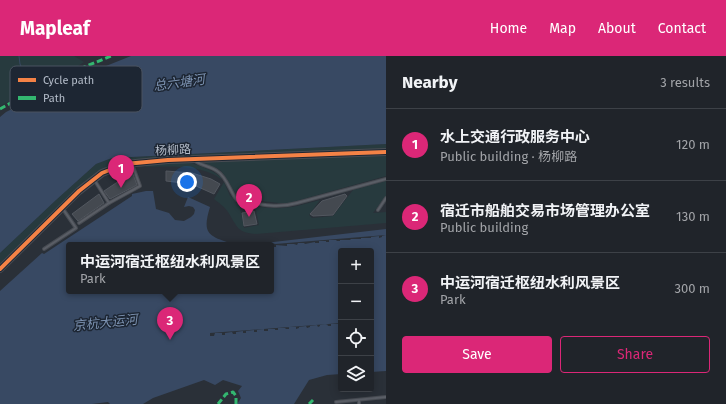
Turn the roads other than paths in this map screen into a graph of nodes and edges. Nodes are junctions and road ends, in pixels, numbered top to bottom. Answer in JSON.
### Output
{"nodes":[{"id":1,"x":386,"y":152,"type":"edge"},
{"id":2,"x":192,"y":159,"type":"junction"},
{"id":3,"x":132,"y":164,"type":"junction"},
{"id":4,"x":386,"y":179,"type":"edge"},
{"id":5,"x":94,"y":180,"type":"junction"},
{"id":6,"x":386,"y":198,"type":"edge"},
{"id":7,"x":109,"y":204,"type":"junction"},
{"id":8,"x":63,"y":208,"type":"junction"},
{"id":9,"x":378,"y":210,"type":"dead end"},
{"id":10,"x":79,"y":223,"type":"dead end"},
{"id":11,"x":44,"y":249,"type":"dead end"},
{"id":12,"x":0,"y":269,"type":"edge"},
{"id":13,"x":386,"y":397,"type":"edge"},
{"id":14,"x":359,"y":400,"type":"junction"},
{"id":15,"x":336,"y":402,"type":"dead end"},
{"id":16,"x":359,"y":404,"type":"edge"}],
"edges":[{"from":1,"to":2,"type":"street","name":"杨柳路"},
{"from":2,"to":3,"type":"street","name":"杨柳路"},
{"from":2,"to":4,"type":"lane"},
{"from":3,"to":5,"type":"street","name":"杨柳路"},
{"from":3,"to":7,"type":"lane"},
{"from":5,"to":7,"type":"lane"},
{"from":5,"to":8,"type":"street","name":"杨柳路"},
{"from":6,"to":9,"type":"lane"},
{"from":7,"to":10,"type":"lane"},
{"from":8,"to":11,"type":"lane"},
{"from":8,"to":12,"type":"street","name":"杨柳路"},
{"from":13,"to":14,"type":"lane"},
{"from":14,"to":15,"type":"lane"},
{"from":14,"to":16,"type":"lane"}]}
